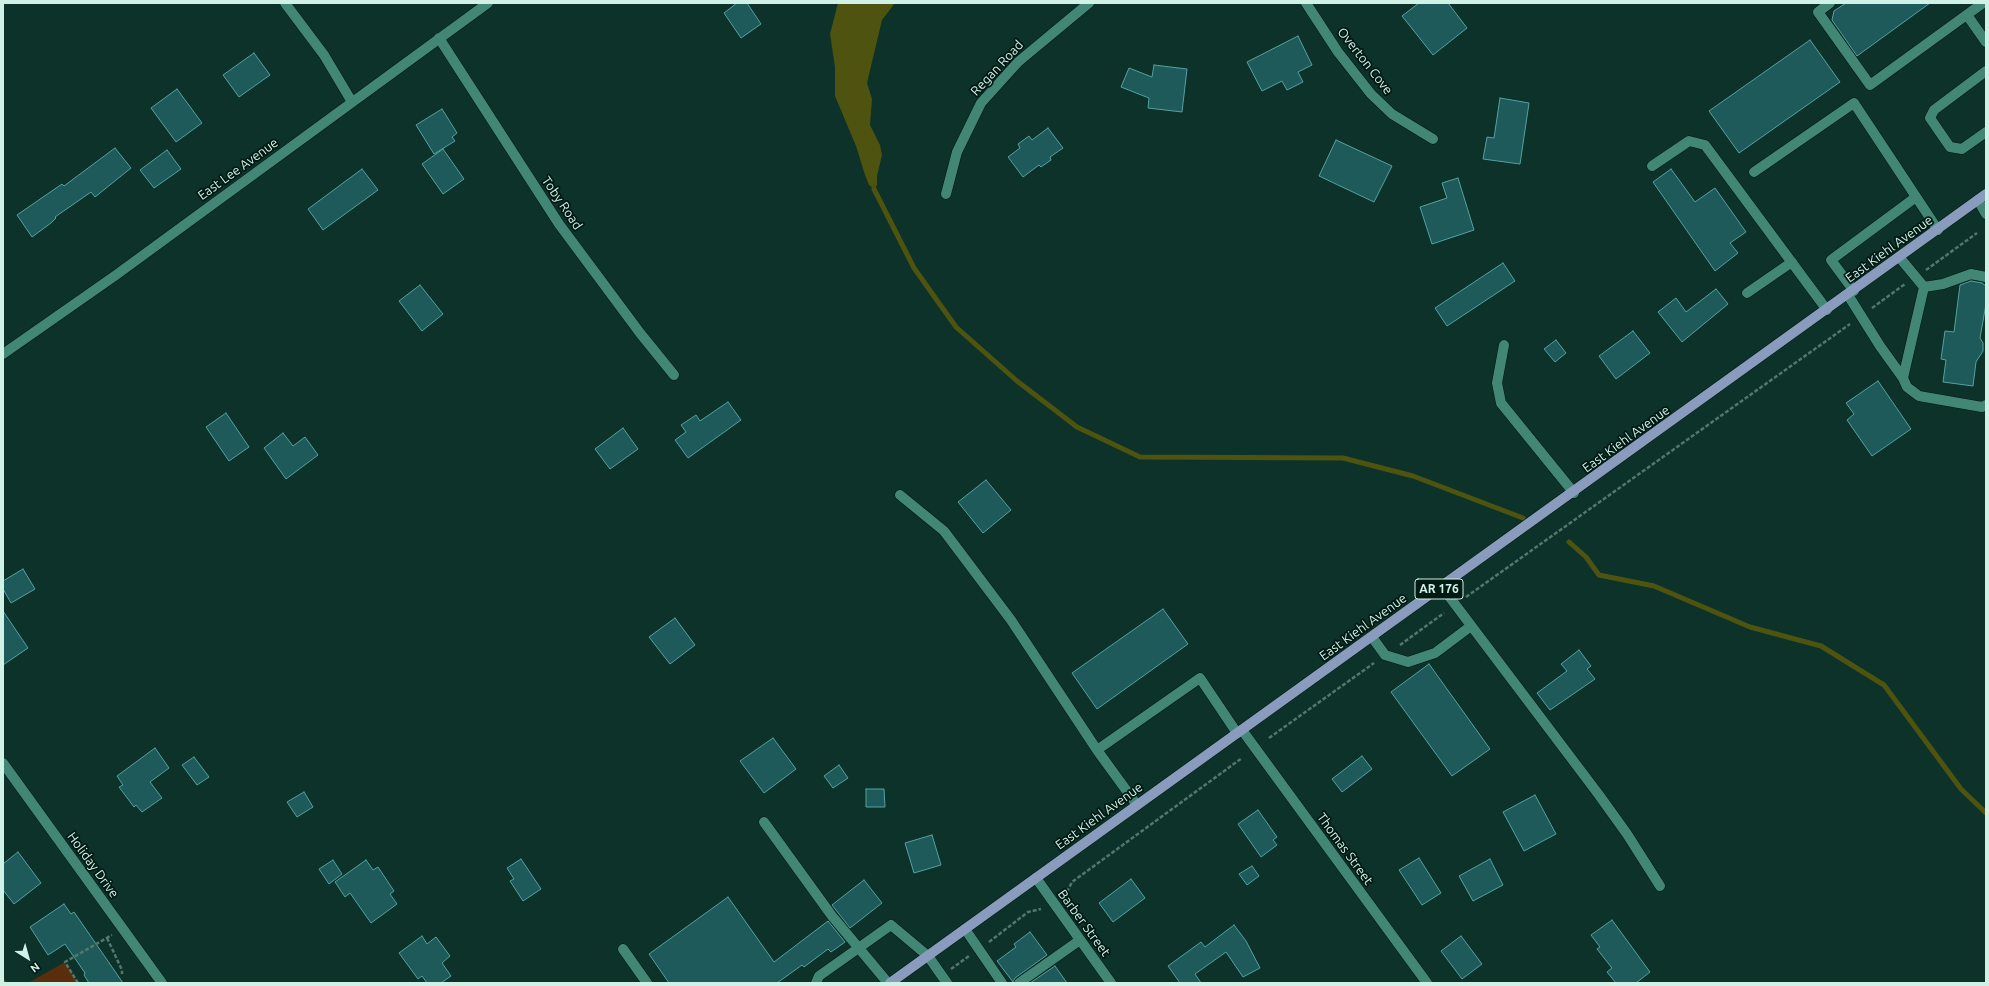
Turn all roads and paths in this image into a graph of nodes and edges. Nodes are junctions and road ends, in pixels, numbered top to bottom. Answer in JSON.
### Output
{"nodes":[{"id":1,"x":285,"y":3,"type":"edge"},
{"id":2,"x":488,"y":3,"type":"edge"},
{"id":3,"x":1088,"y":3,"type":"edge"},
{"id":4,"x":1306,"y":3,"type":"edge"},
{"id":5,"x":1830,"y":3,"type":"edge"},
{"id":6,"x":1983,"y":3,"type":"edge"},
{"id":7,"x":1967,"y":15,"type":"junction"},
{"id":8,"x":439,"y":38,"type":"junction"},
{"id":9,"x":1986,"y":42,"type":"edge"},
{"id":10,"x":1986,"y":71,"type":"edge"},
{"id":11,"x":352,"y":102,"type":"junction"},
{"id":12,"x":1986,"y":132,"type":"edge"},
{"id":13,"x":1433,"y":139,"type":"dead end"},
{"id":14,"x":1652,"y":166,"type":"dead end"},
{"id":15,"x":1754,"y":172,"type":"dead end"},
{"id":16,"x":946,"y":194,"type":"dead end"},
{"id":17,"x":1916,"y":197,"type":"junction"},
{"id":18,"x":1982,"y":197,"type":"edge"},
{"id":19,"x":1986,"y":214,"type":"edge"},
{"id":20,"x":1938,"y":230,"type":"junction"},
{"id":21,"x":1977,"y":234,"type":"dead end"},
{"id":22,"x":1900,"y":258,"type":"junction"},
{"id":23,"x":1792,"y":262,"type":"junction"},
{"id":24,"x":1916,"y":277,"type":"junction"},
{"id":25,"x":1986,"y":277,"type":"edge"},
{"id":26,"x":1924,"y":288,"type":"junction"},
{"id":27,"x":1747,"y":293,"type":"dead end"},
{"id":28,"x":1851,"y":293,"type":"junction"},
{"id":29,"x":1827,"y":310,"type":"junction"},
{"id":30,"x":1861,"y":316,"type":"junction"},
{"id":31,"x":1504,"y":345,"type":"dead end"},
{"id":32,"x":3,"y":354,"type":"edge"},
{"id":33,"x":674,"y":375,"type":"dead end"},
{"id":34,"x":1903,"y":378,"type":"junction"},
{"id":35,"x":1986,"y":405,"type":"edge"},
{"id":36,"x":1574,"y":493,"type":"junction"},
{"id":37,"x":900,"y":495,"type":"dead end"},
{"id":38,"x":1442,"y":587,"type":"junction"},
{"id":39,"x":1455,"y":605,"type":"junction"},
{"id":40,"x":1470,"y":626,"type":"junction"},
{"id":41,"x":1372,"y":637,"type":"junction"},
{"id":42,"x":1385,"y":655,"type":"junction"},
{"id":43,"x":1240,"y":731,"type":"junction"},
{"id":44,"x":1269,"y":738,"type":"dead end"},
{"id":45,"x":1097,"y":750,"type":"junction"},
{"id":46,"x":1242,"y":758,"type":"dead end"},
{"id":47,"x":3,"y":763,"type":"edge"},
{"id":48,"x":1137,"y":805,"type":"junction"},
{"id":49,"x":764,"y":822,"type":"dead end"},
{"id":50,"x":1036,"y":878,"type":"junction"},
{"id":51,"x":1660,"y":886,"type":"dead end"},
{"id":52,"x":1068,"y":892,"type":"dead end"},
{"id":53,"x":123,"y":929,"type":"junction"},
{"id":54,"x":965,"y":929,"type":"junction"},
{"id":55,"x":107,"y":938,"type":"junction"},
{"id":56,"x":1080,"y":940,"type":"junction"},
{"id":57,"x":858,"y":947,"type":"junction"},
{"id":58,"x":623,"y":949,"type":"dead end"},
{"id":59,"x":928,"y":956,"type":"junction"},
{"id":60,"x":122,"y":974,"type":"dead end"},
{"id":61,"x":78,"y":983,"type":"edge"},
{"id":62,"x":162,"y":983,"type":"edge"},
{"id":63,"x":647,"y":983,"type":"edge"},
{"id":64,"x":816,"y":983,"type":"edge"},
{"id":65,"x":889,"y":983,"type":"edge"},
{"id":66,"x":947,"y":983,"type":"edge"},
{"id":67,"x":1002,"y":983,"type":"edge"},
{"id":68,"x":1019,"y":983,"type":"edge"},
{"id":69,"x":1111,"y":983,"type":"edge"},
{"id":70,"x":1427,"y":983,"type":"edge"}],
"edges":[{"from":1,"to":11,"type":"street"},
{"from":2,"to":8,"type":"street","name":"East Lee Avenue"},
{"from":3,"to":16,"type":"street","name":"Regan Road"},
{"from":4,"to":13,"type":"street","name":"Overton Cove"},
{"from":5,"to":7,"type":"street"},
{"from":6,"to":7,"type":"street"},
{"from":7,"to":9,"type":"street"},
{"from":8,"to":11,"type":"street","name":"East Lee Avenue"},
{"from":8,"to":33,"type":"street","name":"Toby Road"},
{"from":10,"to":12,"type":"street"},
{"from":11,"to":32,"type":"street","name":"East Lee Avenue"},
{"from":14,"to":23,"type":"street"},
{"from":15,"to":17,"type":"street"},
{"from":17,"to":20,"type":"street"},
{"from":17,"to":28,"type":"street"},
{"from":18,"to":19,"type":"street"},
{"from":18,"to":20,"type":"main road","name":"East Kiehl Avenue","number":"AR 176"},
{"from":20,"to":22,"type":"main road","name":"East Kiehl Avenue","number":"AR 176"},
{"from":21,"to":24,"type":"path"},
{"from":22,"to":24,"type":"street"},
{"from":22,"to":28,"type":"main road","name":"East Kiehl Avenue","number":"AR 176"},
{"from":23,"to":27,"type":"street"},
{"from":23,"to":29,"type":"street"},
{"from":24,"to":26,"type":"street"},
{"from":24,"to":30,"type":"path"},
{"from":25,"to":26,"type":"street"},
{"from":26,"to":34,"type":"street"},
{"from":28,"to":29,"type":"main road","name":"East Kiehl Avenue","number":"AR 176"},
{"from":28,"to":30,"type":"street"},
{"from":29,"to":36,"type":"main road","name":"East Kiehl Avenue","number":"AR 176"},
{"from":30,"to":34,"type":"street"},
{"from":30,"to":39,"type":"path"},
{"from":31,"to":36,"type":"street"},
{"from":34,"to":35,"type":"street"},
{"from":36,"to":38,"type":"main road","name":"East Kiehl Avenue","number":"AR 176"},
{"from":37,"to":45,"type":"street"},
{"from":38,"to":39,"type":"street"},
{"from":38,"to":41,"type":"main road","name":"East Kiehl Avenue","number":"AR 176"},
{"from":39,"to":40,"type":"street"},
{"from":39,"to":42,"type":"path"},
{"from":40,"to":42,"type":"street"},
{"from":40,"to":51,"type":"street"},
{"from":41,"to":42,"type":"street"},
{"from":41,"to":43,"type":"main road","name":"East Kiehl Avenue","number":"AR 176"},
{"from":42,"to":44,"type":"path"},
{"from":43,"to":45,"type":"street","name":"Thomas Street"},
{"from":43,"to":48,"type":"main road","name":"East Kiehl Avenue","number":"AR 176"},
{"from":43,"to":70,"type":"street","name":"Thomas Street"},
{"from":45,"to":48,"type":"street"},
{"from":46,"to":52,"type":"path"},
{"from":47,"to":53,"type":"street","name":"Holiday Drive"},
{"from":48,"to":50,"type":"main road","name":"East Kiehl Avenue","number":"AR 176"},
{"from":49,"to":57,"type":"street"},
{"from":50,"to":54,"type":"main road","name":"East Kiehl Avenue","number":"AR 176"},
{"from":50,"to":56,"type":"street","name":"Barber Street"},
{"from":53,"to":55,"type":"path"},
{"from":53,"to":62,"type":"street","name":"Holiday Drive"},
{"from":54,"to":59,"type":"main road","name":"East Kiehl Avenue","number":"AR 176"},
{"from":54,"to":67,"type":"street"},
{"from":55,"to":60,"type":"path"},
{"from":55,"to":61,"type":"path"},
{"from":56,"to":68,"type":"street"},
{"from":56,"to":69,"type":"street","name":"Barber Street"},
{"from":57,"to":59,"type":"street"},
{"from":57,"to":64,"type":"street"},
{"from":57,"to":65,"type":"street"},
{"from":58,"to":63,"type":"street"},
{"from":59,"to":65,"type":"main road","name":"East Kiehl Avenue","number":"AR 176"},
{"from":59,"to":66,"type":"street"}]}
